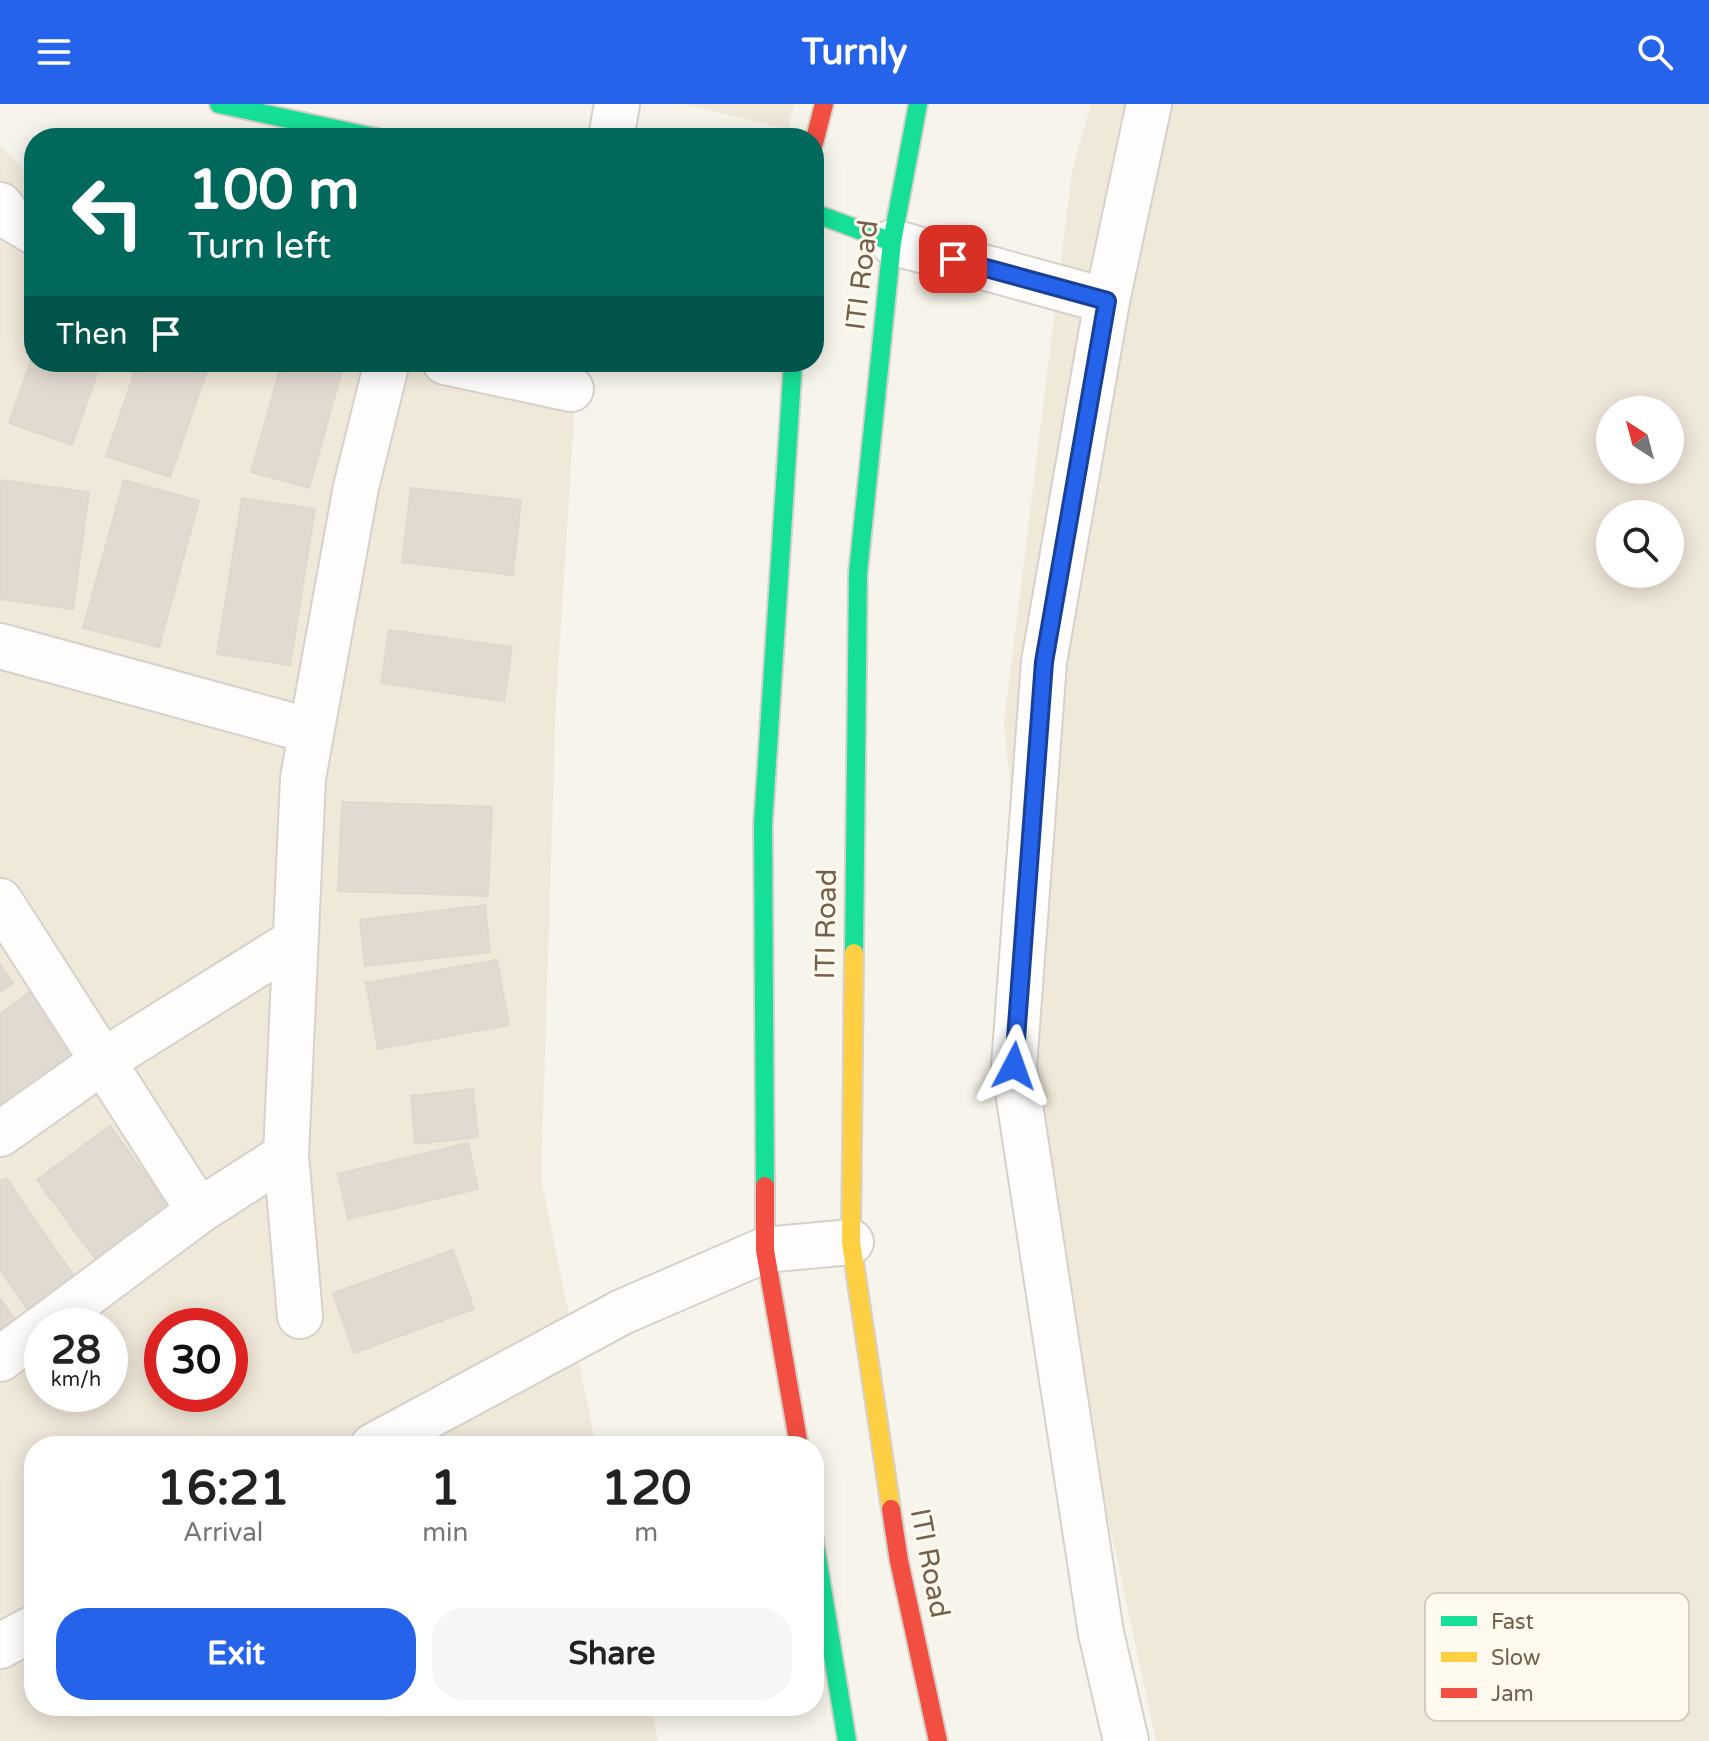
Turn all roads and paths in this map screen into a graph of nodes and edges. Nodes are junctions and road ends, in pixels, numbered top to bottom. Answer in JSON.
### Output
{"nodes":[{"id":1,"x":219,"y":104,"type":"edge"},
{"id":2,"x":617,"y":104,"type":"edge"},
{"id":3,"x":824,"y":104,"type":"edge"},
{"id":4,"x":918,"y":104,"type":"edge"},
{"id":5,"x":1149,"y":104,"type":"edge"},
{"id":6,"x":331,"y":128,"type":"edge"},
{"id":7,"x":613,"y":128,"type":"edge"},
{"id":8,"x":818,"y":128,"type":"edge"},
{"id":9,"x":0,"y":205,"type":"edge"},
{"id":10,"x":824,"y":217,"type":"edge"},
{"id":11,"x":24,"y":226,"type":"edge"},
{"id":12,"x":892,"y":242,"type":"junction"},
{"id":13,"x":1107,"y":301,"type":"junction"},
{"id":14,"x":385,"y":372,"type":"edge"},
{"id":15,"x":492,"y":372,"type":"edge"},
{"id":16,"x":792,"y":372,"type":"edge"},
{"id":17,"x":571,"y":389,"type":"dead end"},
{"id":18,"x":0,"y":646,"type":"edge"},
{"id":19,"x":311,"y":731,"type":"junction"},
{"id":20,"x":0,"y":901,"type":"edge"},
{"id":21,"x":295,"y":941,"type":"junction"},
{"id":22,"x":103,"y":1061,"type":"junction"},
{"id":23,"x":0,"y":1134,"type":"edge"},
{"id":24,"x":286,"y":1155,"type":"junction"},
{"id":25,"x":199,"y":1211,"type":"junction"},
{"id":26,"x":851,"y":1242,"type":"junction"},
{"id":27,"x":765,"y":1250,"type":"junction"},
{"id":28,"x":69,"y":1308,"type":"edge"},
{"id":29,"x":300,"y":1316,"type":"dead end"},
{"id":30,"x":24,"y":1342,"type":"edge"},
{"id":31,"x":0,"y":1359,"type":"edge"},
{"id":32,"x":392,"y":1436,"type":"edge"},
{"id":33,"x":797,"y":1436,"type":"edge"},
{"id":34,"x":824,"y":1600,"type":"edge"},
{"id":35,"x":24,"y":1633,"type":"edge"},
{"id":36,"x":0,"y":1646,"type":"edge"},
{"id":37,"x":847,"y":1741,"type":"edge"},
{"id":38,"x":938,"y":1741,"type":"edge"},
{"id":39,"x":1126,"y":1741,"type":"edge"}],
"edges":[{"from":1,"to":6,"type":"street"},
{"from":2,"to":7,"type":"street"},
{"from":3,"to":8,"type":"street"},
{"from":4,"to":12,"type":"street","name":"ITI Road"},
{"from":5,"to":13,"type":"street"},
{"from":9,"to":11,"type":"street"},
{"from":10,"to":12,"type":"street"},
{"from":12,"to":13,"type":"street"},
{"from":12,"to":26,"type":"street","name":"ITI Road"},
{"from":13,"to":39,"type":"street"},
{"from":14,"to":19,"type":"street"},
{"from":15,"to":17,"type":"street"},
{"from":16,"to":27,"type":"street"},
{"from":18,"to":19,"type":"street"},
{"from":19,"to":21,"type":"street"},
{"from":20,"to":22,"type":"street"},
{"from":21,"to":22,"type":"street"},
{"from":21,"to":24,"type":"street"},
{"from":22,"to":23,"type":"street"},
{"from":22,"to":25,"type":"street"},
{"from":24,"to":25,"type":"street"},
{"from":24,"to":29,"type":"street"},
{"from":25,"to":28,"type":"street"},
{"from":26,"to":27,"type":"street"},
{"from":26,"to":38,"type":"street","name":"ITI Road"},
{"from":27,"to":32,"type":"street"},
{"from":27,"to":33,"type":"street"},
{"from":30,"to":31,"type":"street"},
{"from":34,"to":37,"type":"street"},
{"from":35,"to":36,"type":"street"}]}
